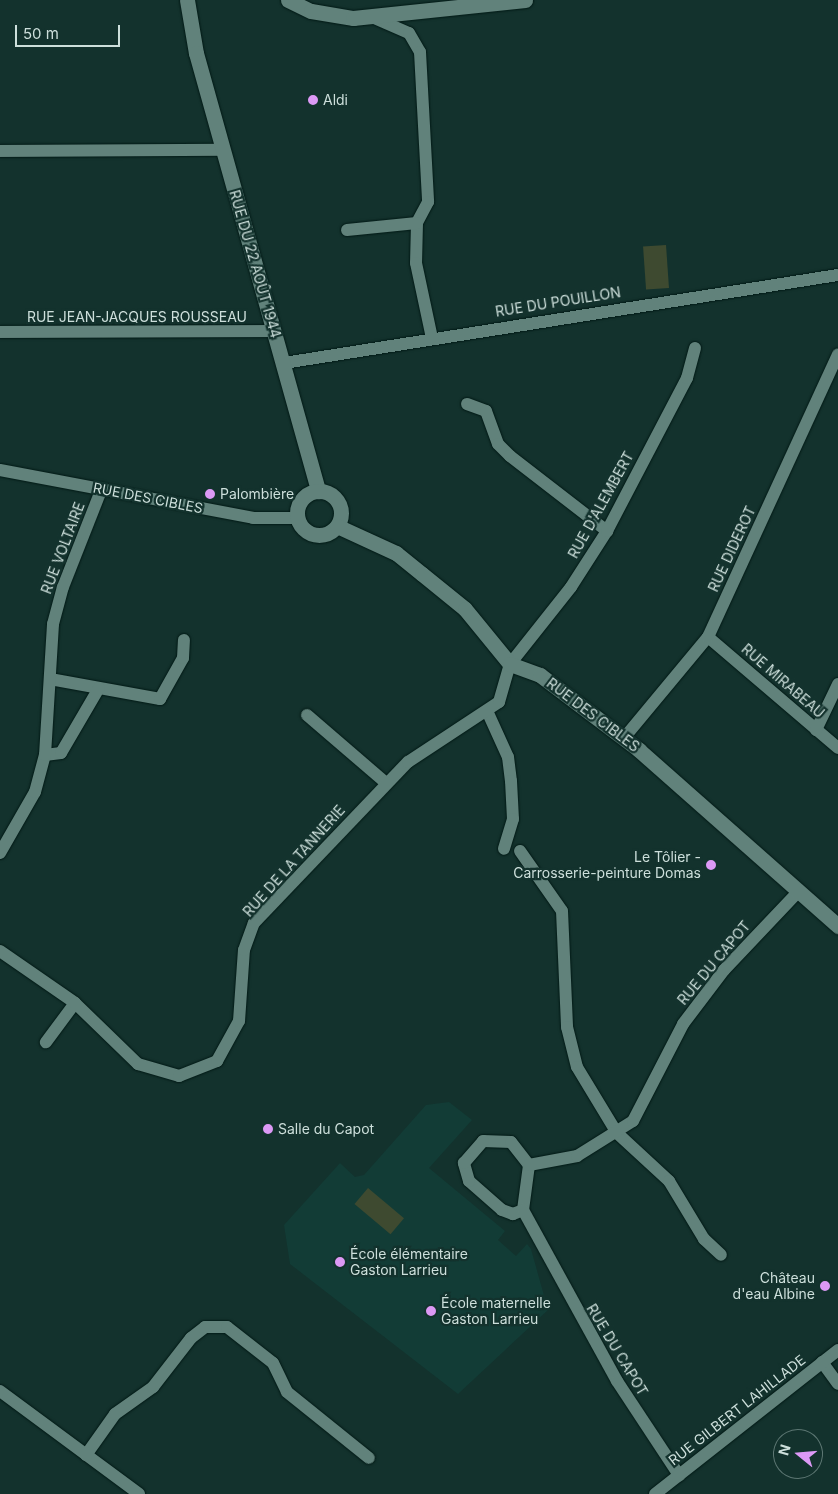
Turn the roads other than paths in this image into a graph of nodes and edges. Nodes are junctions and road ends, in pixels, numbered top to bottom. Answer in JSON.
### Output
{"nodes":[{"id":1,"x":187,"y":0,"type":"edge"},
{"id":2,"x":198,"y":0,"type":"edge"},
{"id":3,"x":288,"y":0,"type":"edge"},
{"id":4,"x":524,"y":0,"type":"edge"},
{"id":5,"x":372,"y":17,"type":"junction"},
{"id":6,"x":192,"y":36,"type":"junction"},
{"id":7,"x":222,"y":150,"type":"junction"},
{"id":8,"x":0,"y":152,"type":"edge"},
{"id":9,"x":417,"y":223,"type":"junction"},
{"id":10,"x":348,"y":230,"type":"dead end"},
{"id":11,"x":838,"y":275,"type":"edge"},
{"id":12,"x":273,"y":331,"type":"junction"},
{"id":13,"x":0,"y":332,"type":"edge"},
{"id":14,"x":432,"y":338,"type":"junction"},
{"id":15,"x":695,"y":348,"type":"dead end"},
{"id":16,"x":838,"y":355,"type":"edge"},
{"id":17,"x":284,"y":363,"type":"junction"},
{"id":18,"x":467,"y":404,"type":"dead end"},
{"id":19,"x":0,"y":470,"type":"edge"},
{"id":20,"x":102,"y":488,"type":"junction"},
{"id":21,"x":318,"y":491,"type":"junction"},
{"id":22,"x":297,"y":518,"type":"junction"},
{"id":23,"x":337,"y":526,"type":"junction"},
{"id":24,"x":607,"y":531,"type":"junction"},
{"id":25,"x":708,"y":637,"type":"junction"},
{"id":26,"x":184,"y":640,"type":"dead end"},
{"id":27,"x":510,"y":664,"type":"junction"},
{"id":28,"x":50,"y":679,"type":"junction"},
{"id":29,"x":838,"y":684,"type":"edge"},
{"id":30,"x":99,"y":688,"type":"junction"},
{"id":31,"x":488,"y":713,"type":"junction"},
{"id":32,"x":307,"y":715,"type":"dead end"},
{"id":33,"x":816,"y":730,"type":"junction"},
{"id":34,"x":624,"y":738,"type":"junction"},
{"id":35,"x":838,"y":748,"type":"edge"},
{"id":36,"x":45,"y":755,"type":"junction"},
{"id":37,"x":386,"y":783,"type":"junction"},
{"id":38,"x":2,"y":846,"type":"edge"},
{"id":39,"x":504,"y":849,"type":"dead end"},
{"id":40,"x":520,"y":851,"type":"dead end"},
{"id":41,"x":799,"y":891,"type":"junction"},
{"id":42,"x":838,"y":926,"type":"edge"},
{"id":43,"x":0,"y":952,"type":"edge"},
{"id":44,"x":74,"y":1002,"type":"junction"},
{"id":45,"x":46,"y":1042,"type":"dead end"},
{"id":46,"x":617,"y":1133,"type":"junction"},
{"id":47,"x":529,"y":1165,"type":"junction"},
{"id":48,"x":523,"y":1210,"type":"junction"},
{"id":49,"x":721,"y":1255,"type":"dead end"},
{"id":50,"x":838,"y":1350,"type":"edge"},
{"id":51,"x":822,"y":1362,"type":"junction"},
{"id":52,"x":838,"y":1384,"type":"edge"},
{"id":53,"x":0,"y":1391,"type":"edge"},
{"id":54,"x":86,"y":1455,"type":"junction"},
{"id":55,"x":369,"y":1458,"type":"dead end"},
{"id":56,"x":679,"y":1476,"type":"junction"},
{"id":57,"x":139,"y":1494,"type":"edge"},
{"id":58,"x":655,"y":1494,"type":"edge"}],
"edges":[{"from":1,"to":6,"type":"street","name":"RUE DU 22 AOÛT 1944"},
{"from":2,"to":6,"type":"street","name":"RUE DU 22 AOÛT 1944"},
{"from":3,"to":5,"type":"street"},
{"from":4,"to":5,"type":"street"},
{"from":5,"to":9,"type":"street"},
{"from":6,"to":7,"type":"street","name":"RUE DU 22 AOÛT 1944"},
{"from":7,"to":8,"type":"street"},
{"from":7,"to":12,"type":"street","name":"RUE DU 22 AOÛT 1944"},
{"from":9,"to":10,"type":"street"},
{"from":9,"to":14,"type":"street"},
{"from":11,"to":14,"type":"street","name":"RUE DU POUILLON"},
{"from":12,"to":13,"type":"street","name":"RUE JEAN-JACQUES ROUSSEAU"},
{"from":12,"to":17,"type":"street","name":"RUE DU 22 AOÛT 1944"},
{"from":14,"to":17,"type":"street","name":"RUE DU POUILLON"},
{"from":15,"to":24,"type":"street","name":"RUE D'ALEMBERT"},
{"from":16,"to":25,"type":"street","name":"RUE DIDEROT"},
{"from":17,"to":21,"type":"street","name":"RUE DU 22 AOÛT 1944"},
{"from":18,"to":24,"type":"street"},
{"from":19,"to":20,"type":"street","name":"RUE DES CIBLES"},
{"from":20,"to":22,"type":"street","name":"RUE DES CIBLES"},
{"from":20,"to":28,"type":"street","name":"RUE VOLTAIRE"},
{"from":21,"to":22,"type":"street"},
{"from":21,"to":23,"type":"street"},
{"from":22,"to":23,"type":"street"},
{"from":23,"to":27,"type":"street"},
{"from":24,"to":27,"type":"street","name":"RUE D'ALEMBERT"},
{"from":25,"to":33,"type":"street","name":"RUE MIRABEAU"},
{"from":25,"to":34,"type":"street","name":"RUE DIDEROT"},
{"from":26,"to":30,"type":"street"},
{"from":27,"to":31,"type":"street","name":"RUE DE LA TANNERIE"},
{"from":27,"to":34,"type":"street","name":"RUE DES CIBLES"},
{"from":28,"to":30,"type":"street"},
{"from":28,"to":36,"type":"street","name":"RUE VOLTAIRE"},
{"from":29,"to":33,"type":"street"},
{"from":30,"to":36,"type":"street"},
{"from":31,"to":37,"type":"street","name":"RUE DE LA TANNERIE"},
{"from":31,"to":39,"type":"street"},
{"from":32,"to":37,"type":"street"},
{"from":33,"to":35,"type":"street","name":"RUE MIRABEAU"},
{"from":34,"to":41,"type":"street","name":"RUE DES CIBLES"},
{"from":36,"to":38,"type":"street","name":"RUE VOLTAIRE"},
{"from":37,"to":44,"type":"street","name":"RUE DE LA TANNERIE"},
{"from":40,"to":46,"type":"street"},
{"from":41,"to":42,"type":"street","name":"RUE DES CIBLES"},
{"from":41,"to":46,"type":"street","name":"RUE DU CAPOT"},
{"from":43,"to":44,"type":"street"},
{"from":44,"to":45,"type":"street"},
{"from":46,"to":47,"type":"street","name":"RUE DU CAPOT"},
{"from":46,"to":49,"type":"street"},
{"from":47,"to":48,"type":"street"},
{"from":47,"to":48,"type":"street"},
{"from":48,"to":56,"type":"street","name":"RUE DU CAPOT"},
{"from":50,"to":51,"type":"street","name":"RUE GILBERT LAHILLADE"},
{"from":51,"to":52,"type":"street"},
{"from":51,"to":56,"type":"street","name":"RUE GILBERT LAHILLADE"},
{"from":53,"to":54,"type":"street"},
{"from":54,"to":55,"type":"street"},
{"from":54,"to":57,"type":"street"},
{"from":56,"to":58,"type":"street","name":"RUE GILBERT LAHILLADE"}]}
